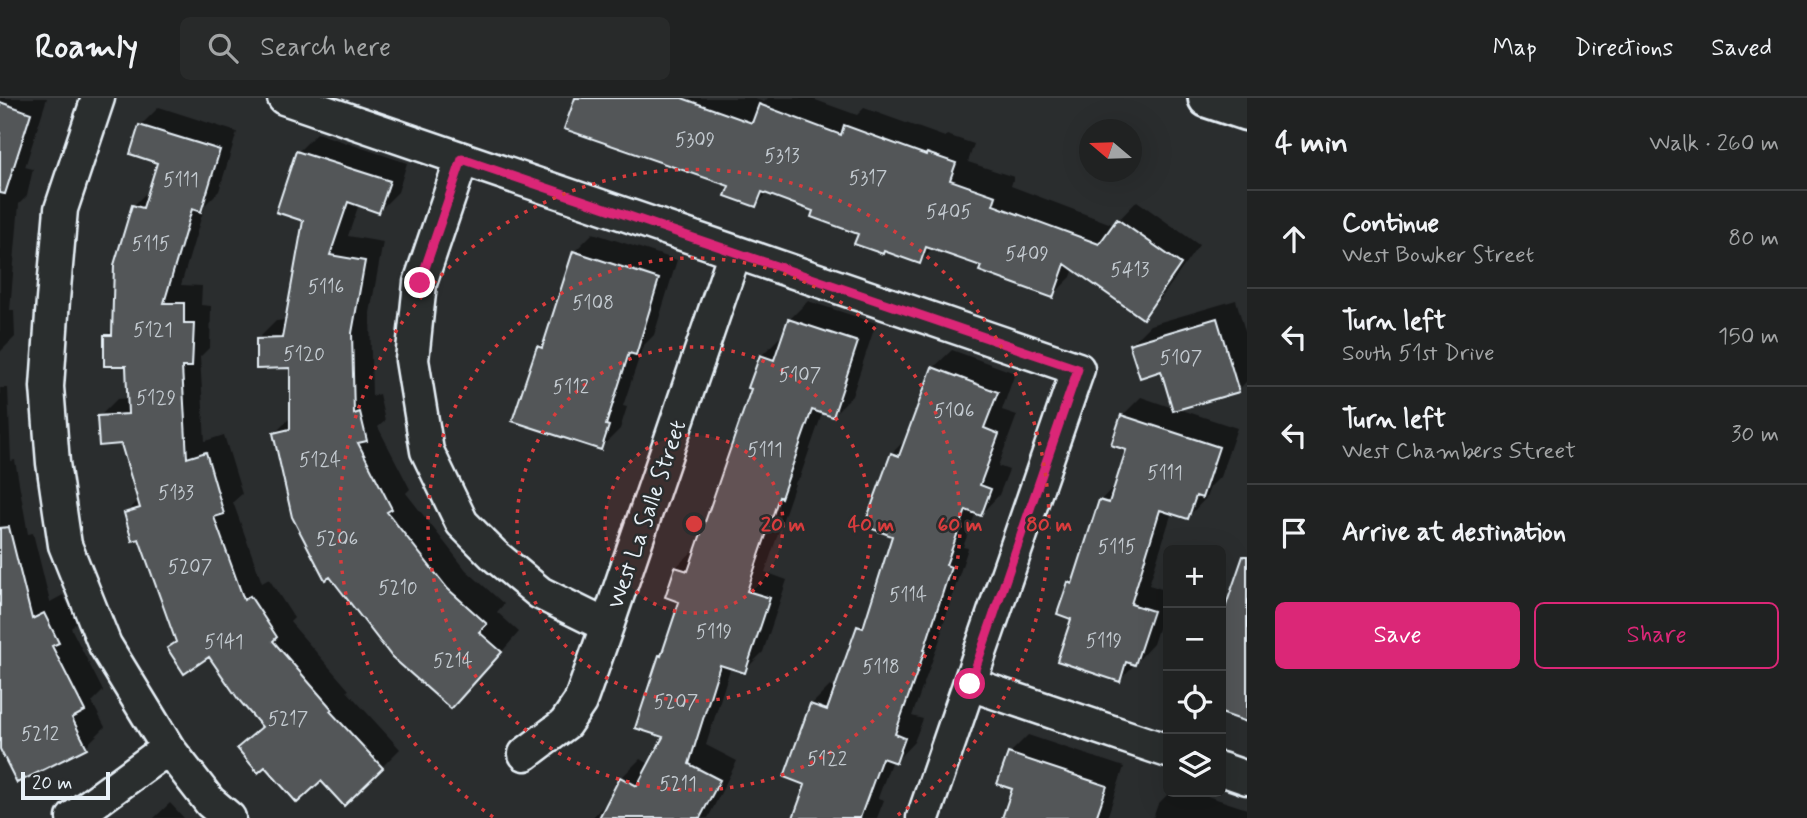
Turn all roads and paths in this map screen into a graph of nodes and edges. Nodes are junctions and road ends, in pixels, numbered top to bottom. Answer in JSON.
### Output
{"nodes":[{"id":1,"x":98,"y":98,"type":"edge"},
{"id":2,"x":284,"y":98,"type":"edge"},
{"id":3,"x":1208,"y":98,"type":"edge"},
{"id":4,"x":1247,"y":111,"type":"edge"},
{"id":5,"x":462,"y":159,"type":"junction"},
{"id":6,"x":735,"y":253,"type":"junction"},
{"id":7,"x":607,"y":626,"type":"junction"},
{"id":8,"x":970,"y":684,"type":"junction"},
{"id":9,"x":167,"y":748,"type":"junction"},
{"id":10,"x":1163,"y":749,"type":"edge"},
{"id":11,"x":525,"y":754,"type":"dead end"},
{"id":12,"x":1226,"y":771,"type":"edge"},
{"id":13,"x":1247,"y":778,"type":"edge"},
{"id":14,"x":73,"y":818,"type":"edge"},
{"id":15,"x":229,"y":818,"type":"edge"},
{"id":16,"x":923,"y":818,"type":"edge"}],
"edges":[{"from":1,"to":9,"type":"street"},
{"from":2,"to":5,"type":"street"},
{"from":3,"to":4,"type":"main road"},
{"from":5,"to":6,"type":"street"},
{"from":5,"to":7,"type":"street"},
{"from":6,"to":7,"type":"street","name":"West La Salle Street"},
{"from":6,"to":8,"type":"street"},
{"from":7,"to":11,"type":"street","name":"West La Salle Street"},
{"from":8,"to":10,"type":"street"},
{"from":8,"to":16,"type":"street"},
{"from":9,"to":14,"type":"street"},
{"from":9,"to":15,"type":"street"},
{"from":12,"to":13,"type":"street"}]}
